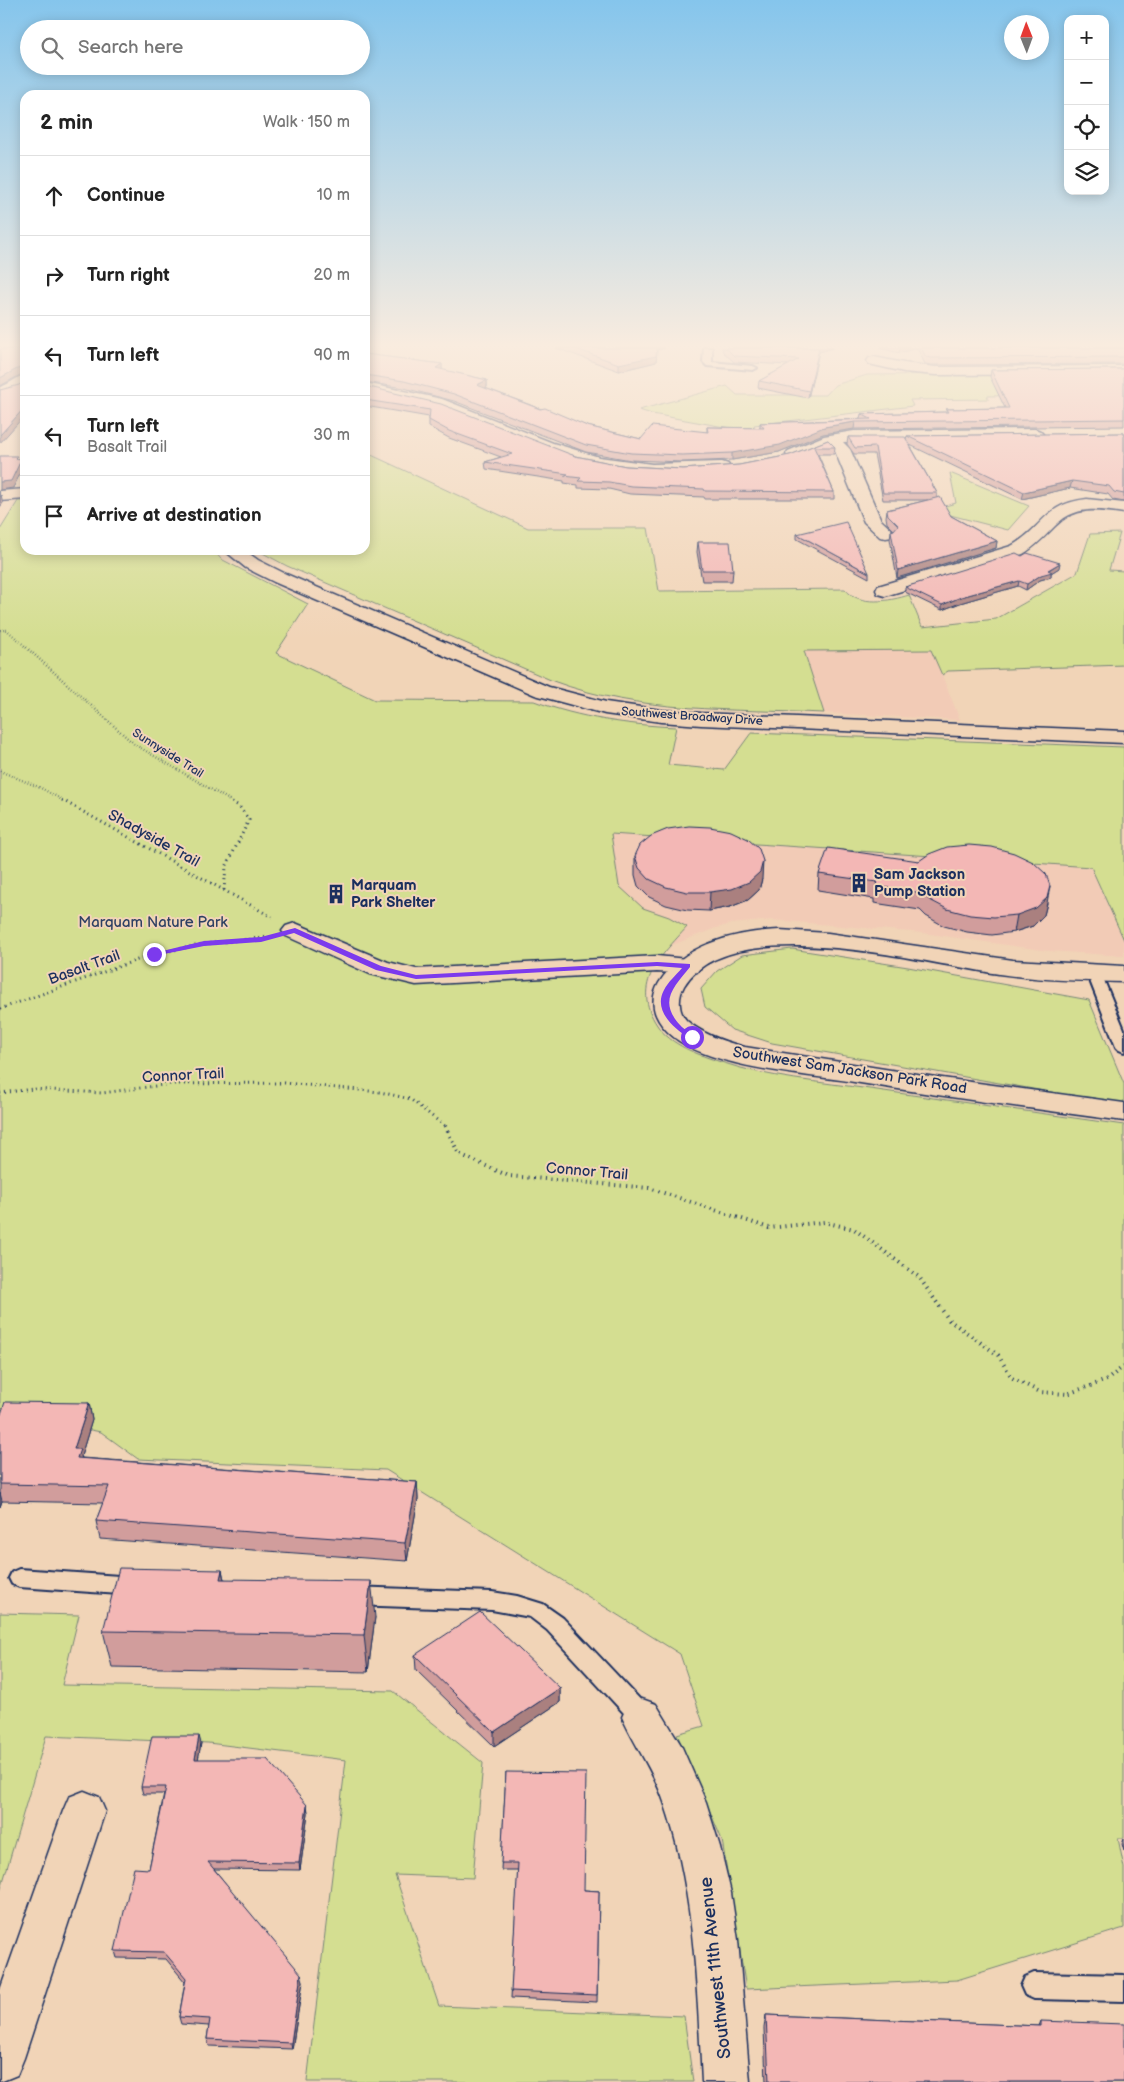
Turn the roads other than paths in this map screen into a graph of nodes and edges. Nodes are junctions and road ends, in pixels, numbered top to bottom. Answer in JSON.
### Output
{"nodes":[{"id":1,"x":544,"y":445,"type":"edge"},
{"id":2,"x":814,"y":445,"type":"edge"},
{"id":3,"x":837,"y":445,"type":"edge"},
{"id":4,"x":778,"y":459,"type":"edge"},
{"id":5,"x":738,"y":466,"type":"edge"},
{"id":6,"x":20,"y":494,"type":"edge"},
{"id":7,"x":0,"y":496,"type":"edge"},
{"id":8,"x":1124,"y":508,"type":"edge"},
{"id":9,"x":886,"y":533,"type":"dead end"},
{"id":10,"x":240,"y":555,"type":"edge"},
{"id":11,"x":885,"y":590,"type":"dead end"},
{"id":12,"x":1124,"y":737,"type":"edge"},
{"id":13,"x":295,"y":930,"type":"road end"},
{"id":14,"x":688,"y":966,"type":"junction"},
{"id":15,"x":1094,"y":973,"type":"junction"},
{"id":16,"x":1124,"y":974,"type":"edge"},
{"id":17,"x":1124,"y":1047,"type":"edge"},
{"id":18,"x":1124,"y":1112,"type":"edge"},
{"id":19,"x":19,"y":1578,"type":"dead end"},
{"id":20,"x":154,"y":1587,"type":"edge"},
{"id":21,"x":337,"y":1596,"type":"edge"},
{"id":22,"x":642,"y":1717,"type":"joint"},
{"id":23,"x":84,"y":1812,"type":"dead end"},
{"id":24,"x":1034,"y":1986,"type":"dead end"},
{"id":25,"x":1124,"y":1988,"type":"edge"},
{"id":26,"x":0,"y":2058,"type":"edge"},
{"id":27,"x":726,"y":2082,"type":"edge"}],
"edges":[{"from":1,"to":5,"type":"street"},
{"from":2,"to":4,"type":"street"},
{"from":3,"to":9,"type":"street"},
{"from":6,"to":7,"type":"street"},
{"from":8,"to":11,"type":"street"},
{"from":10,"to":12,"type":"street","name":"Southwest Broadway Drive"},
{"from":13,"to":14,"type":"street"},
{"from":14,"to":15,"type":"street","name":"Southwest Sam Jackson Park Road"},
{"from":14,"to":18,"type":"street","name":"Southwest Sam Jackson Park Road"},
{"from":15,"to":16,"type":"street","name":"Southwest Sam Jackson Park Road"},
{"from":15,"to":17,"type":"lane"},
{"from":19,"to":20,"type":"lane"},
{"from":21,"to":22,"type":"lane"},
{"from":22,"to":27,"type":"street","name":"Southwest 11th Avenue"},
{"from":23,"to":26,"type":"street"},
{"from":24,"to":25,"type":"lane"}]}
